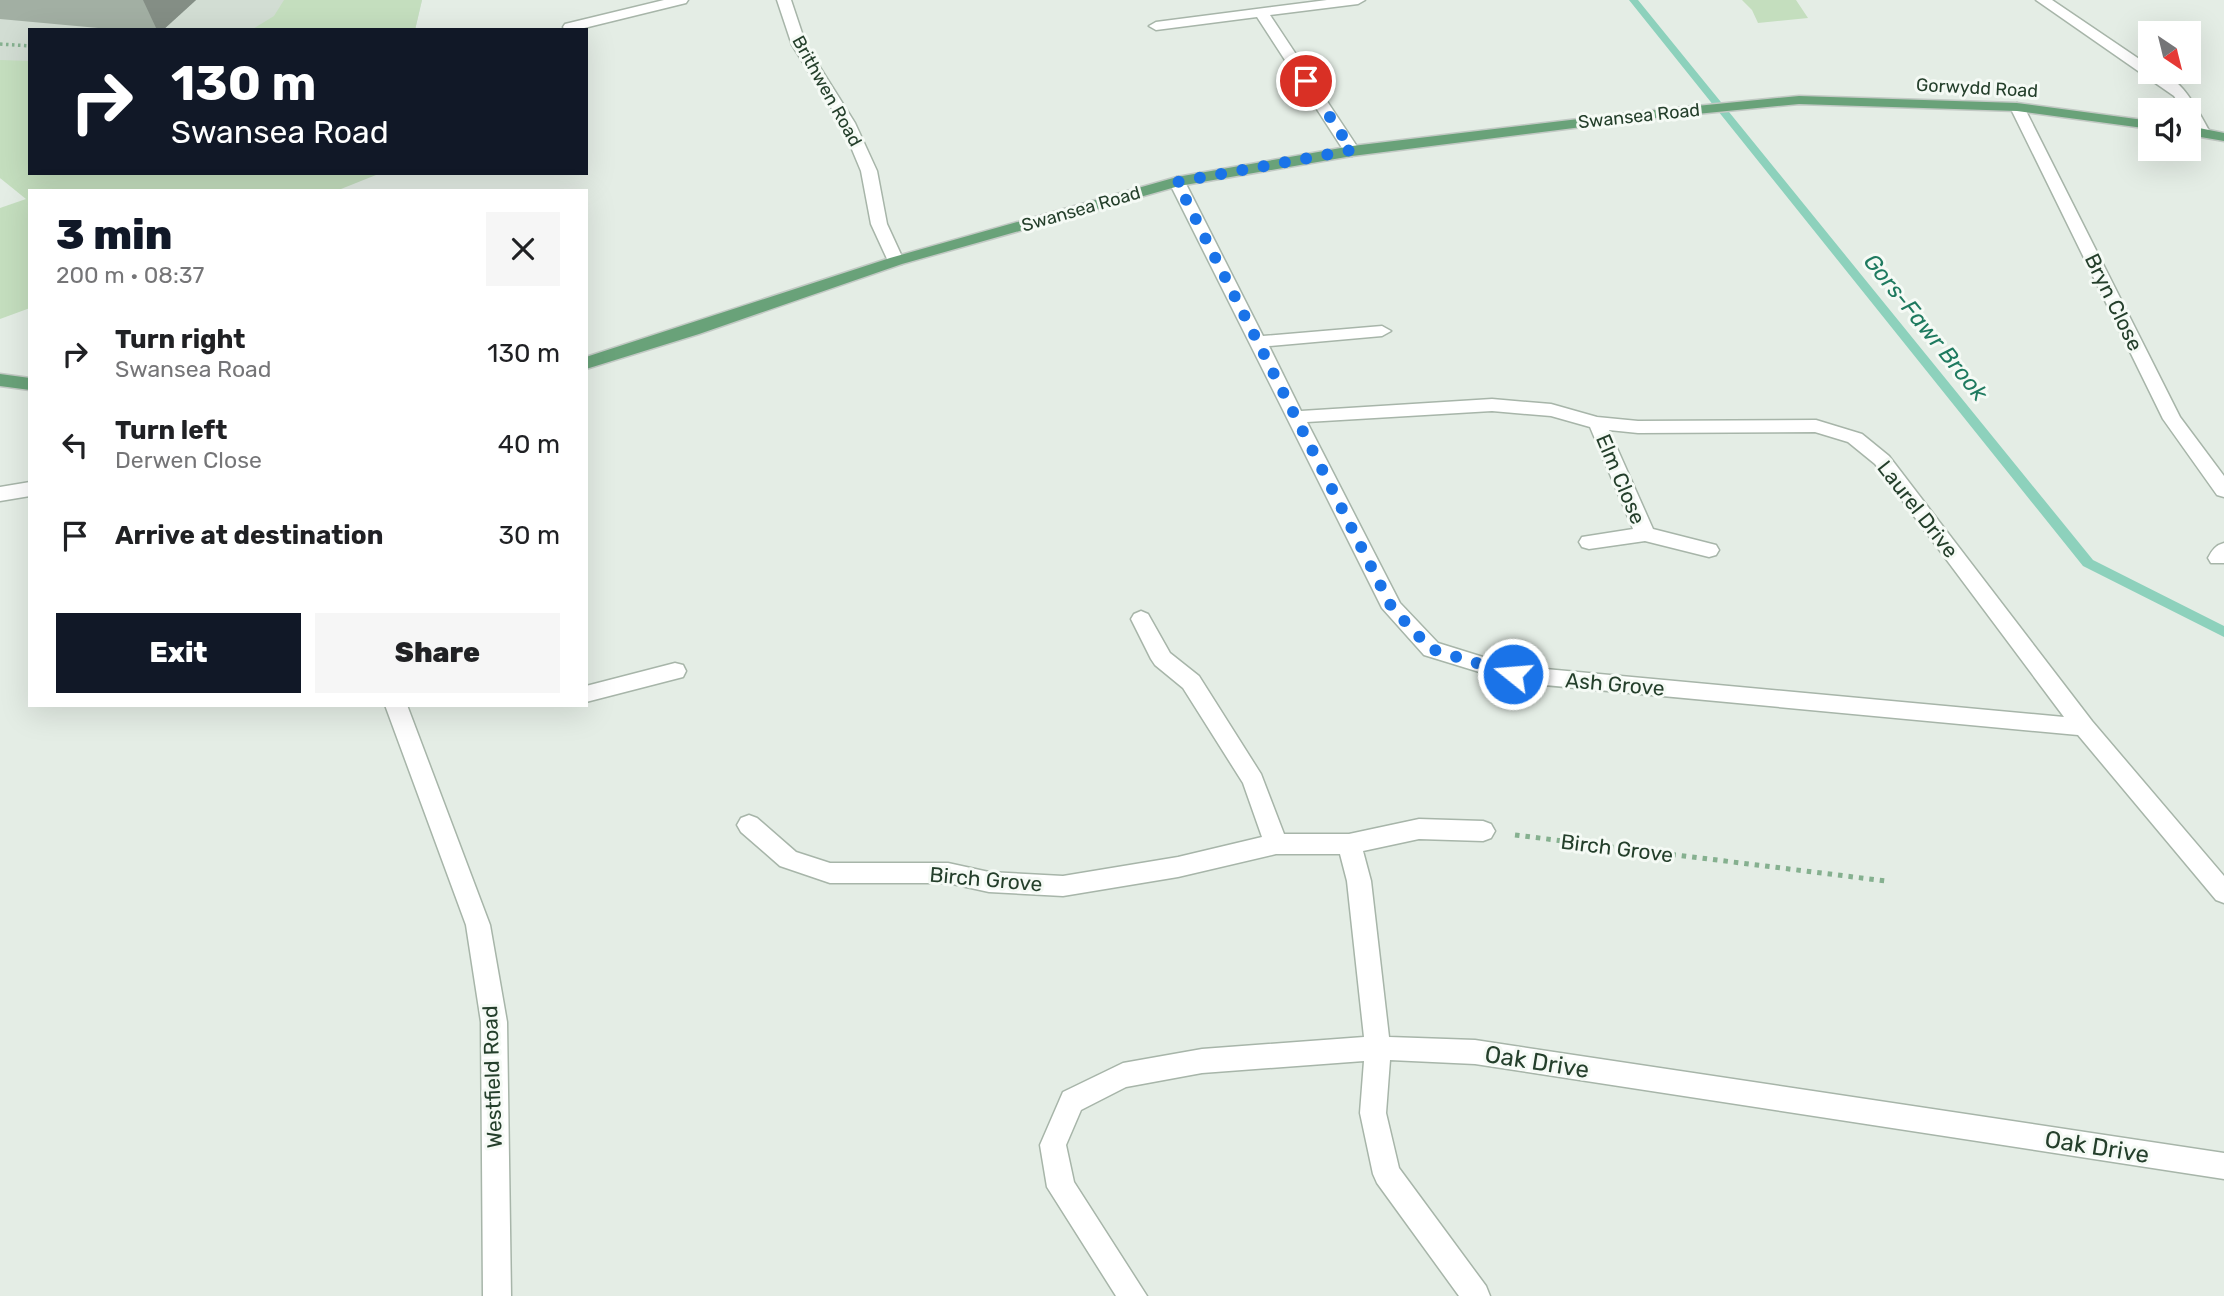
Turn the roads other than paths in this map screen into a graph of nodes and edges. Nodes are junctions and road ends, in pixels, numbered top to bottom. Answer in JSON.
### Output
{"nodes":[{"id":1,"x":681,"y":0,"type":"edge"},
{"id":2,"x":784,"y":0,"type":"edge"},
{"id":3,"x":1358,"y":0,"type":"edge"},
{"id":4,"x":2043,"y":0,"type":"edge"},
{"id":5,"x":1261,"y":12,"type":"junction"},
{"id":6,"x":1156,"y":26,"type":"dead end"},
{"id":7,"x":570,"y":27,"type":"dead end"},
{"id":8,"x":2182,"y":98,"type":"edge"},
{"id":9,"x":1799,"y":100,"type":"joint"},
{"id":10,"x":2017,"y":107,"type":"junction"},
{"id":11,"x":2138,"y":123,"type":"edge"},
{"id":12,"x":2201,"y":132,"type":"edge"},
{"id":13,"x":2224,"y":137,"type":"edge"},
{"id":14,"x":1352,"y":150,"type":"junction"},
{"id":15,"x":1177,"y":182,"type":"junction"},
{"id":16,"x":896,"y":261,"type":"junction"},
{"id":17,"x":1382,"y":331,"type":"dead end"},
{"id":18,"x":1256,"y":342,"type":"junction"},
{"id":19,"x":588,"y":362,"type":"edge"},
{"id":20,"x":0,"y":380,"type":"edge"},
{"id":21,"x":28,"y":384,"type":"edge"},
{"id":22,"x":1295,"y":417,"type":"junction"},
{"id":23,"x":1597,"y":423,"type":"junction"},
{"id":24,"x":2224,"y":489,"type":"edge"},
{"id":25,"x":1645,"y":534,"type":"junction"},
{"id":26,"x":1589,"y":542,"type":"dead end"},
{"id":27,"x":1709,"y":550,"type":"dead end"},
{"id":28,"x":1141,"y":619,"type":"dead end"},
{"id":29,"x":675,"y":671,"type":"dead end"},
{"id":30,"x":588,"y":693,"type":"edge"},
{"id":31,"x":397,"y":707,"type":"edge"},
{"id":32,"x":2084,"y":727,"type":"junction"},
{"id":33,"x":749,"y":825,"type":"dead end"},
{"id":34,"x":1483,"y":831,"type":"road end"},
{"id":35,"x":1276,"y":844,"type":"junction"},
{"id":36,"x":1349,"y":844,"type":"junction"},
{"id":37,"x":2224,"y":893,"type":"edge"},
{"id":38,"x":1378,"y":1048,"type":"junction"},
{"id":39,"x":2224,"y":1166,"type":"edge"},
{"id":40,"x":498,"y":1296,"type":"edge"},
{"id":41,"x":1133,"y":1296,"type":"edge"},
{"id":42,"x":1476,"y":1296,"type":"edge"}],
"edges":[{"from":1,"to":7,"type":"street"},
{"from":2,"to":16,"type":"street","name":"Brithwen Road"},
{"from":3,"to":5,"type":"street"},
{"from":4,"to":8,"type":"street"},
{"from":5,"to":6,"type":"street"},
{"from":5,"to":14,"type":"street"},
{"from":9,"to":10,"type":"main road","name":"Gorwydd Road"},
{"from":9,"to":14,"type":"main road","name":"Swansea Road"},
{"from":10,"to":11,"type":"main road","name":"Gorwydd Road"},
{"from":10,"to":24,"type":"street","name":"Bryn Close"},
{"from":12,"to":13,"type":"main road"},
{"from":14,"to":15,"type":"main road","name":"Swansea Road"},
{"from":15,"to":16,"type":"main road","name":"Swansea Road"},
{"from":15,"to":18,"type":"street","name":"Ash Grove"},
{"from":16,"to":19,"type":"main road","name":"Swansea Road"},
{"from":17,"to":18,"type":"street"},
{"from":18,"to":22,"type":"street","name":"Ash Grove"},
{"from":20,"to":21,"type":"main road"},
{"from":22,"to":23,"type":"street","name":"Laurel Drive"},
{"from":22,"to":32,"type":"street","name":"Ash Grove"},
{"from":23,"to":25,"type":"street","name":"Elm Close"},
{"from":23,"to":32,"type":"street","name":"Laurel Drive"},
{"from":25,"to":26,"type":"street","name":"Elm Close"},
{"from":25,"to":27,"type":"street","name":"Elm Close"},
{"from":28,"to":35,"type":"street"},
{"from":29,"to":30,"type":"street"},
{"from":31,"to":40,"type":"street","name":"Westfield Road"},
{"from":32,"to":37,"type":"street","name":"Laurel Drive"},
{"from":33,"to":35,"type":"street","name":"Birch Grove"},
{"from":34,"to":36,"type":"street","name":"Birch Grove"},
{"from":35,"to":36,"type":"street","name":"Birch Grove"},
{"from":36,"to":38,"type":"street"},
{"from":38,"to":39,"type":"street","name":"Oak Drive"},
{"from":38,"to":41,"type":"street","name":"Oak Drive"},
{"from":38,"to":42,"type":"street"}]}
